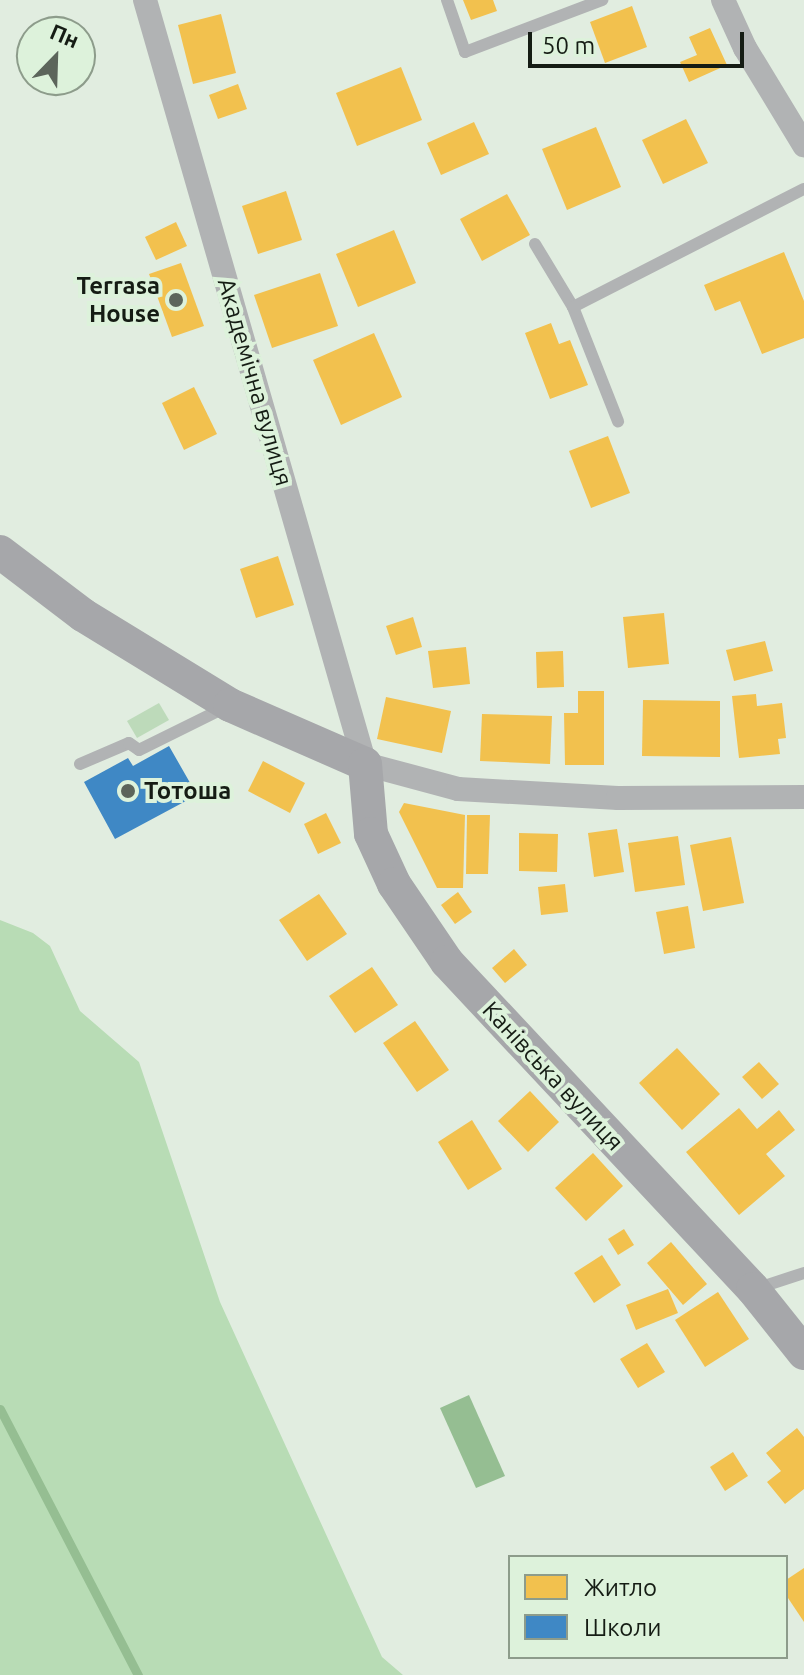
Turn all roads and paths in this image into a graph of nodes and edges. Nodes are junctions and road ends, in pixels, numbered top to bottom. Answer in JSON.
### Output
{"nodes":[{"id":1,"x":145,"y":0,"type":"edge"},
{"id":2,"x":447,"y":0,"type":"edge"},
{"id":3,"x":602,"y":0,"type":"edge"},
{"id":4,"x":723,"y":0,"type":"edge"},
{"id":5,"x":804,"y":145,"type":"edge"},
{"id":6,"x":804,"y":189,"type":"edge"},
{"id":7,"x":535,"y":244,"type":"dead end"},
{"id":8,"x":573,"y":307,"type":"junction"},
{"id":9,"x":618,"y":421,"type":"dead end"},
{"id":10,"x":0,"y":552,"type":"edge"},
{"id":11,"x":230,"y":705,"type":"junction"},
{"id":12,"x":80,"y":764,"type":"dead end"},
{"id":13,"x":365,"y":764,"type":"junction"},
{"id":14,"x":804,"y":797,"type":"edge"},
{"id":15,"x":804,"y":1273,"type":"edge"},
{"id":16,"x":753,"y":1289,"type":"junction"},
{"id":17,"x":804,"y":1353,"type":"edge"}],
"edges":[{"from":1,"to":13,"type":"street","name":"Академічна вулиця"},
{"from":2,"to":3,"type":"lane"},
{"from":4,"to":5,"type":"street"},
{"from":6,"to":8,"type":"lane"},
{"from":7,"to":8,"type":"lane"},
{"from":8,"to":9,"type":"lane"},
{"from":10,"to":11,"type":"street"},
{"from":11,"to":12,"type":"lane"},
{"from":11,"to":13,"type":"street"},
{"from":13,"to":14,"type":"street"},
{"from":13,"to":16,"type":"street","name":"Канівська вулиця"},
{"from":15,"to":16,"type":"lane"},
{"from":16,"to":17,"type":"street","name":"Канівська вулиця"}]}
